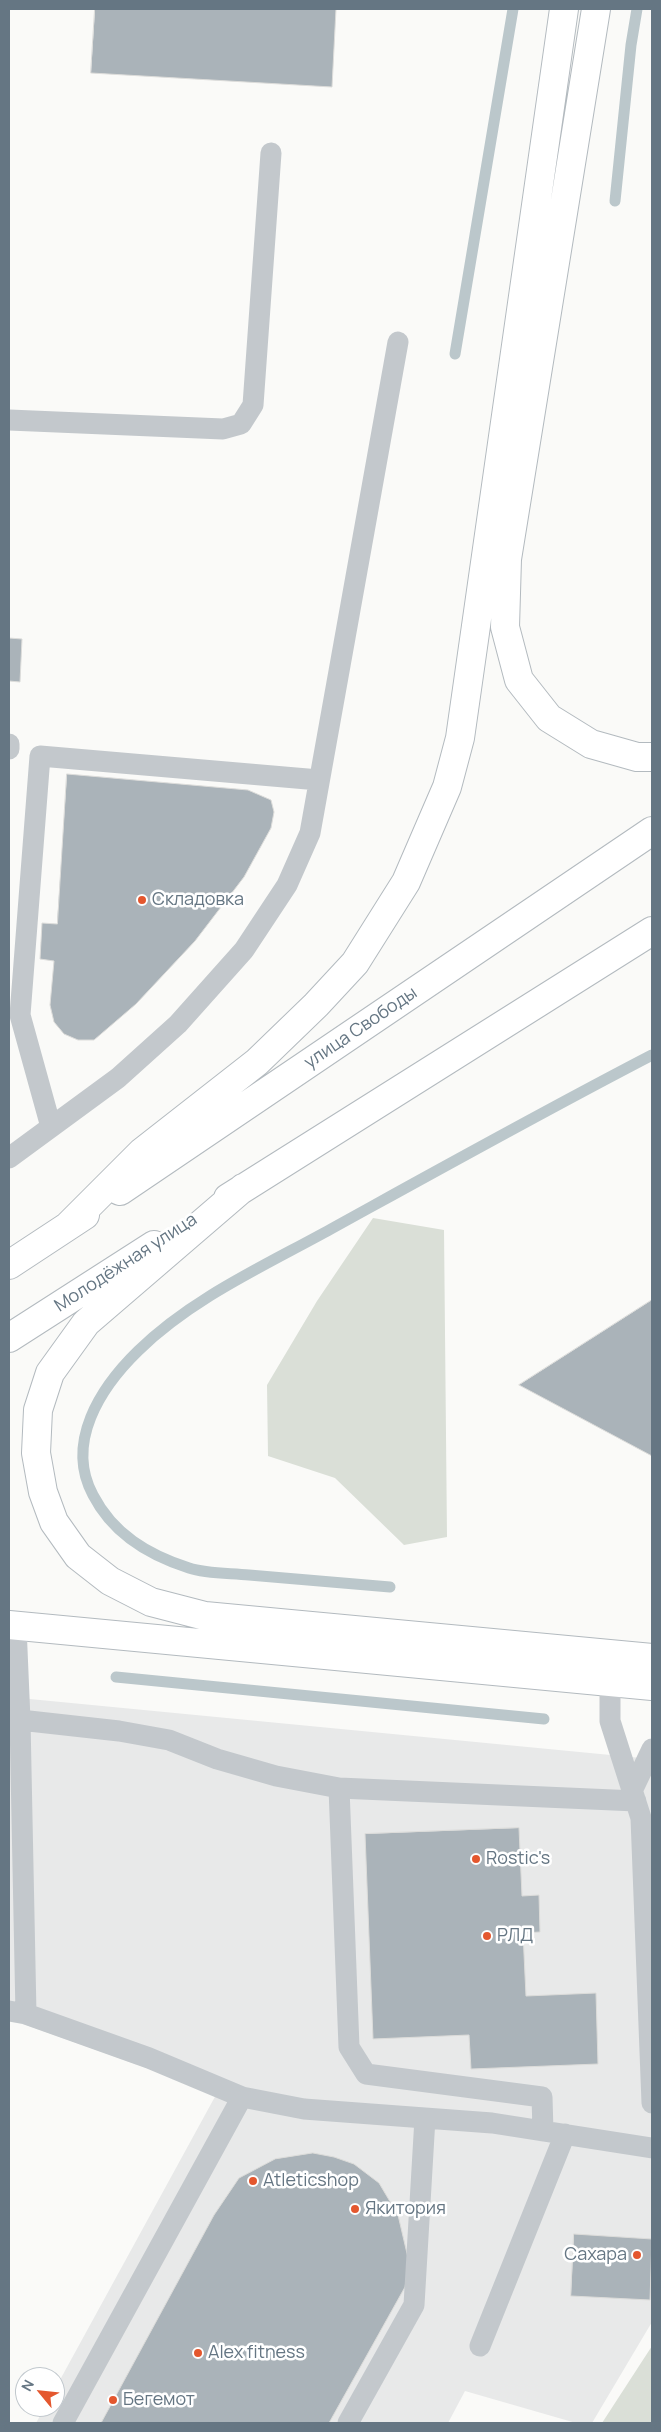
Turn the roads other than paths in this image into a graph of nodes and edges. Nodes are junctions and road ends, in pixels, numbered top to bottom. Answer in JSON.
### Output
{"nodes":[{"id":1,"x":564,"y":9,"type":"edge"},
{"id":2,"x":596,"y":9,"type":"edge"},
{"id":3,"x":271,"y":153,"type":"dead end"},
{"id":4,"x":398,"y":342,"type":"dead end"},
{"id":5,"x":9,"y":420,"type":"edge"},
{"id":6,"x":9,"y":744,"type":"edge"},
{"id":7,"x":9,"y":749,"type":"edge"},
{"id":8,"x":652,"y":757,"type":"edge"},
{"id":9,"x":319,"y":780,"type":"junction"},
{"id":10,"x":652,"y":831,"type":"edge"},
{"id":11,"x":652,"y":931,"type":"edge"},
{"id":12,"x":51,"y":1127,"type":"junction"},
{"id":13,"x":9,"y":1158,"type":"edge"},
{"id":14,"x":243,"y":1188,"type":"junction"},
{"id":15,"x":69,"y":1225,"type":"junction"},
{"id":16,"x":9,"y":1265,"type":"edge"},
{"id":17,"x":9,"y":1338,"type":"edge"},
{"id":18,"x":12,"y":1625,"type":"edge"},
{"id":19,"x":611,"y":1654,"type":"junction"},
{"id":20,"x":652,"y":1658,"type":"edge"},
{"id":21,"x":609,"y":1682,"type":"junction"},
{"id":22,"x":652,"y":1686,"type":"edge"},
{"id":23,"x":20,"y":1720,"type":"junction"},
{"id":24,"x":652,"y":1749,"type":"edge"},
{"id":25,"x":339,"y":1788,"type":"junction"},
{"id":26,"x":640,"y":1807,"type":"edge"},
{"id":27,"x":17,"y":2013,"type":"edge"},
{"id":28,"x":242,"y":2097,"type":"junction"},
{"id":29,"x":652,"y":2104,"type":"edge"},
{"id":30,"x":425,"y":2118,"type":"junction"},
{"id":31,"x":543,"y":2131,"type":"junction"},
{"id":32,"x":565,"y":2134,"type":"junction"},
{"id":33,"x":652,"y":2148,"type":"edge"},
{"id":34,"x":480,"y":2346,"type":"dead end"},
{"id":35,"x":64,"y":2423,"type":"edge"},
{"id":36,"x":348,"y":2423,"type":"edge"}],
"edges":[{"from":1,"to":15,"type":"main road"},
{"from":2,"to":8,"type":"main road"},
{"from":3,"to":5,"type":"lane"},
{"from":4,"to":9,"type":"lane"},
{"from":6,"to":7,"type":"lane"},
{"from":9,"to":12,"type":"lane"},
{"from":9,"to":12,"type":"lane"},
{"from":10,"to":15,"type":"main road","name":"улица Свободы"},
{"from":11,"to":14,"type":"main road"},
{"from":12,"to":13,"type":"lane"},
{"from":14,"to":17,"type":"main road","name":"Молодёжная улица"},
{"from":14,"to":19,"type":"main road"},
{"from":15,"to":16,"type":"main road"},
{"from":18,"to":21,"type":"main road"},
{"from":18,"to":23,"type":"lane"},
{"from":19,"to":20,"type":"main road"},
{"from":19,"to":21,"type":"lane"},
{"from":21,"to":22,"type":"main road"},
{"from":21,"to":26,"type":"lane"},
{"from":23,"to":25,"type":"lane"},
{"from":23,"to":27,"type":"lane"},
{"from":24,"to":26,"type":"lane"},
{"from":25,"to":26,"type":"lane"},
{"from":25,"to":31,"type":"lane"},
{"from":26,"to":29,"type":"lane"},
{"from":27,"to":28,"type":"lane"},
{"from":28,"to":30,"type":"lane"},
{"from":28,"to":35,"type":"lane"},
{"from":30,"to":31,"type":"lane"},
{"from":30,"to":36,"type":"lane"},
{"from":31,"to":32,"type":"lane"},
{"from":32,"to":33,"type":"lane"},
{"from":32,"to":34,"type":"lane"}]}
